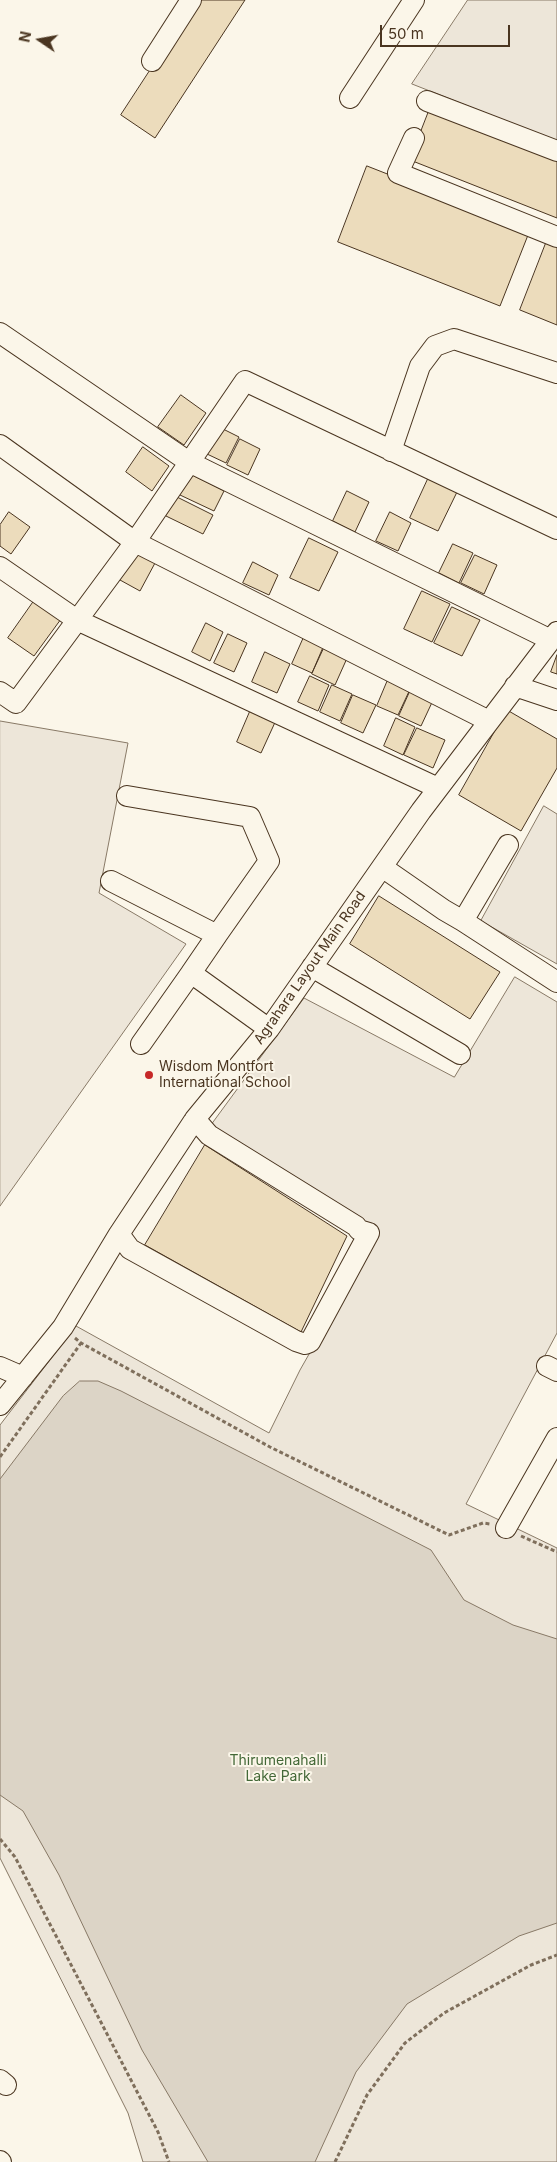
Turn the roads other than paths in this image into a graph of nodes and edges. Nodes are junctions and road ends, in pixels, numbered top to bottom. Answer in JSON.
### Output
{"nodes":[{"id":1,"x":191,"y":0,"type":"edge"},
{"id":2,"x":414,"y":0,"type":"edge"},
{"id":3,"x":152,"y":61,"type":"dead end"},
{"id":4,"x":350,"y":98,"type":"dead end"},
{"id":5,"x":427,"y":102,"type":"dead end"},
{"id":6,"x":414,"y":138,"type":"dead end"},
{"id":7,"x":557,"y":151,"type":"edge"},
{"id":8,"x":557,"y":236,"type":"edge"},
{"id":9,"x":0,"y":333,"type":"edge"},
{"id":10,"x":556,"y":373,"type":"edge"},
{"id":11,"x":0,"y":445,"type":"edge"},
{"id":12,"x":391,"y":451,"type":"junction"},
{"id":13,"x":189,"y":462,"type":"junction"},
{"id":14,"x":557,"y":530,"type":"edge"},
{"id":15,"x":135,"y":542,"type":"junction"},
{"id":16,"x":0,"y":567,"type":"edge"},
{"id":17,"x":77,"y":620,"type":"junction"},
{"id":18,"x":554,"y":636,"type":"edge"},
{"id":19,"x":516,"y":686,"type":"junction"},
{"id":20,"x":0,"y":692,"type":"edge"},
{"id":21,"x":557,"y":700,"type":"edge"},
{"id":22,"x":489,"y":721,"type":"junction"},
{"id":23,"x":438,"y":788,"type":"junction"},
{"id":24,"x":127,"y":796,"type":"dead end"},
{"id":25,"x":508,"y":845,"type":"dead end"},
{"id":26,"x":382,"y":867,"type":"junction"},
{"id":27,"x":110,"y":881,"type":"dead end"},
{"id":28,"x":463,"y":921,"type":"junction"},
{"id":29,"x":217,"y":935,"type":"junction"},
{"id":30,"x":312,"y":967,"type":"junction"},
{"id":31,"x":191,"y":973,"type":"junction"},
{"id":32,"x":557,"y":982,"type":"edge"},
{"id":33,"x":269,"y":1029,"type":"junction"},
{"id":34,"x":141,"y":1044,"type":"dead end"},
{"id":35,"x":460,"y":1054,"type":"dead end"},
{"id":36,"x":195,"y":1119,"type":"junction"},
{"id":37,"x":119,"y":1234,"type":"junction"},
{"id":38,"x":0,"y":1367,"type":"edge"},
{"id":39,"x":23,"y":1377,"type":"junction"},
{"id":40,"x":0,"y":1405,"type":"edge"},
{"id":41,"x":557,"y":1438,"type":"edge"},
{"id":42,"x":506,"y":1528,"type":"road end"}],
"edges":[{"from":1,"to":3,"type":"street"},
{"from":2,"to":4,"type":"street"},
{"from":5,"to":7,"type":"street"},
{"from":6,"to":8,"type":"street"},
{"from":9,"to":13,"type":"street"},
{"from":10,"to":12,"type":"street"},
{"from":11,"to":15,"type":"street"},
{"from":12,"to":13,"type":"street"},
{"from":12,"to":14,"type":"street"},
{"from":13,"to":15,"type":"street"},
{"from":13,"to":18,"type":"street"},
{"from":15,"to":17,"type":"street"},
{"from":15,"to":22,"type":"street"},
{"from":16,"to":17,"type":"street"},
{"from":17,"to":20,"type":"street"},
{"from":17,"to":23,"type":"street"},
{"from":18,"to":19,"type":"street","name":"Agrahara Layout Main Road"},
{"from":19,"to":21,"type":"street"},
{"from":19,"to":22,"type":"street","name":"Agrahara Layout Main Road"},
{"from":22,"to":23,"type":"street","name":"Agrahara Layout Main Road"},
{"from":23,"to":26,"type":"street","name":"Agrahara Layout Main Road"},
{"from":24,"to":29,"type":"street"},
{"from":25,"to":28,"type":"street"},
{"from":26,"to":28,"type":"street"},
{"from":26,"to":30,"type":"street","name":"Agrahara Layout Main Road"},
{"from":27,"to":29,"type":"street"},
{"from":28,"to":32,"type":"street"},
{"from":29,"to":31,"type":"street"},
{"from":30,"to":33,"type":"street","name":"Agrahara Layout Main Road"},
{"from":30,"to":35,"type":"street"},
{"from":31,"to":33,"type":"street"},
{"from":31,"to":34,"type":"street"},
{"from":33,"to":36,"type":"street","name":"Agrahara Layout Main Road"},
{"from":36,"to":37,"type":"street","name":"Agrahara Layout Main Road"},
{"from":36,"to":37,"type":"street"},
{"from":37,"to":39,"type":"street","name":"Agrahara Layout Main Road"},
{"from":38,"to":39,"type":"street"},
{"from":39,"to":40,"type":"street","name":"Agrahara Layout Main Road"},
{"from":41,"to":42,"type":"street"}]}
